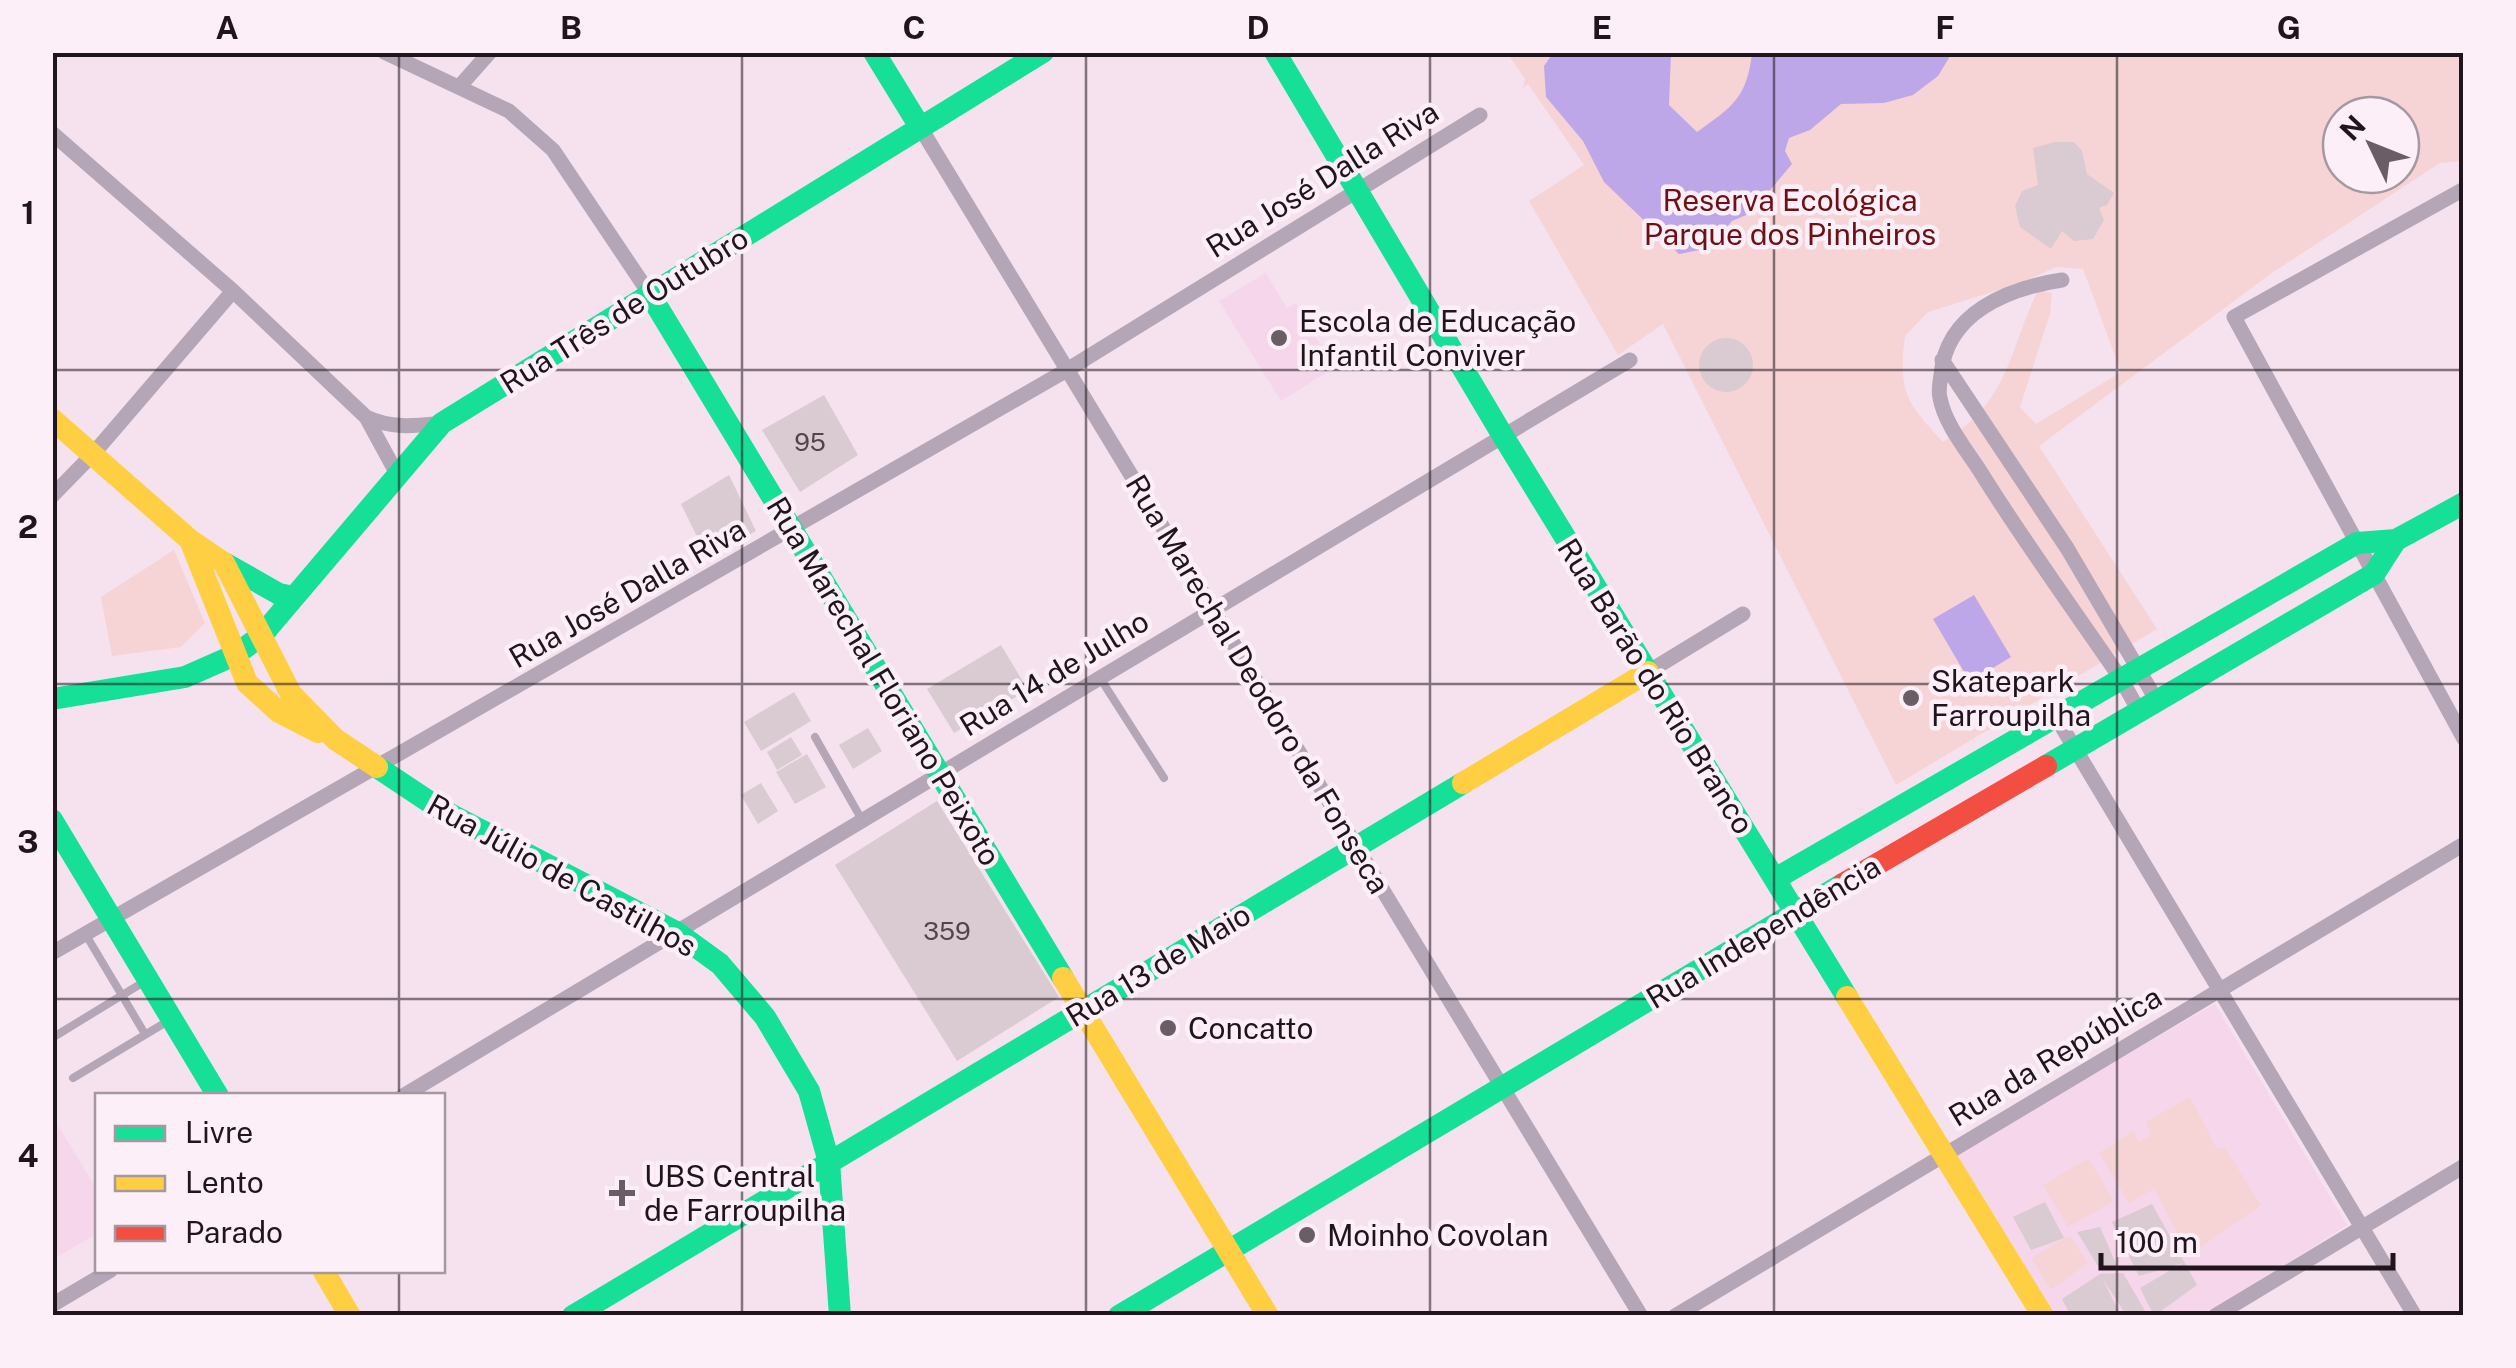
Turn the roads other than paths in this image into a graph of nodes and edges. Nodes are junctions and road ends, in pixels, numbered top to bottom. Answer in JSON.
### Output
{"nodes":[{"id":1,"x":384,"y":52,"type":"edge"},
{"id":2,"x":490,"y":52,"type":"edge"},
{"id":3,"x":874,"y":52,"type":"edge"},
{"id":4,"x":1043,"y":52,"type":"edge"},
{"id":5,"x":1275,"y":52,"type":"edge"},
{"id":6,"x":459,"y":87,"type":"junction"},
{"id":7,"x":1480,"y":115,"type":"dead end"},
{"id":8,"x":920,"y":127,"type":"junction"},
{"id":9,"x":52,"y":133,"type":"edge"},
{"id":10,"x":2464,"y":188,"type":"edge"},
{"id":11,"x":1355,"y":190,"type":"junction"},
{"id":12,"x":2062,"y":280,"type":"dead end"},
{"id":13,"x":233,"y":292,"type":"junction"},
{"id":14,"x":650,"y":293,"type":"junction"},
{"id":15,"x":1630,"y":360,"type":"dead end"},
{"id":16,"x":1942,"y":360,"type":"junction"},
{"id":17,"x":1067,"y":370,"type":"junction"},
{"id":18,"x":366,"y":417,"type":"junction"},
{"id":19,"x":52,"y":419,"type":"edge"},
{"id":20,"x":442,"y":423,"type":"junction"},
{"id":21,"x":1504,"y":436,"type":"junction"},
{"id":22,"x":93,"y":454,"type":"junction"},
{"id":23,"x":397,"y":474,"type":"junction"},
{"id":24,"x":52,"y":496,"type":"edge"},
{"id":25,"x":2464,"y":503,"type":"edge"},
{"id":26,"x":793,"y":530,"type":"junction"},
{"id":27,"x":190,"y":540,"type":"junction"},
{"id":28,"x":2396,"y":540,"type":"junction"},
{"id":29,"x":2358,"y":544,"type":"junction"},
{"id":30,"x":224,"y":563,"type":"junction"},
{"id":31,"x":2374,"y":574,"type":"junction"},
{"id":32,"x":294,"y":597,"type":"junction"},
{"id":33,"x":2246,"y":608,"type":"junction"},
{"id":34,"x":1213,"y":610,"type":"junction"},
{"id":35,"x":1742,"y":614,"type":"dead end"},
{"id":36,"x":262,"y":635,"type":"junction"},
{"id":37,"x":2263,"y":639,"type":"junction"},
{"id":38,"x":234,"y":658,"type":"junction"},
{"id":39,"x":1648,"y":672,"type":"junction"},
{"id":40,"x":2130,"y":674,"type":"junction"},
{"id":41,"x":1100,"y":678,"type":"junction"},
{"id":42,"x":52,"y":700,"type":"edge"},
{"id":43,"x":2148,"y":706,"type":"junction"},
{"id":44,"x":2056,"y":717,"type":"junction"},
{"id":45,"x":815,"y":736,"type":"dead end"},
{"id":46,"x":335,"y":739,"type":"junction"},
{"id":47,"x":2464,"y":739,"type":"edge"},
{"id":48,"x":2075,"y":749,"type":"junction"},
{"id":49,"x":374,"y":768,"type":"junction"},
{"id":50,"x":940,"y":774,"type":"junction"},
{"id":51,"x":1164,"y":778,"type":"dead end"},
{"id":52,"x":52,"y":820,"type":"edge"},
{"id":53,"x":862,"y":820,"type":"junction"},
{"id":54,"x":2464,"y":844,"type":"edge"},
{"id":55,"x":1356,"y":847,"type":"junction"},
{"id":56,"x":1775,"y":879,"type":"junction"},
{"id":57,"x":1796,"y":912,"type":"junction"},
{"id":58,"x":111,"y":918,"type":"junction"},
{"id":59,"x":676,"y":932,"type":"junction"},
{"id":60,"x":85,"y":934,"type":"junction"},
{"id":61,"x":52,"y":953,"type":"edge"},
{"id":62,"x":148,"y":980,"type":"junction"},
{"id":63,"x":2219,"y":990,"type":"junction"},
{"id":64,"x":120,"y":996,"type":"junction"},
{"id":65,"x":1084,"y":1010,"type":"junction"},
{"id":66,"x":172,"y":1019,"type":"junction"},
{"id":67,"x":145,"y":1034,"type":"junction"},
{"id":68,"x":52,"y":1038,"type":"edge"},
{"id":69,"x":74,"y":1078,"type":"dead end"},
{"id":70,"x":1502,"y":1087,"type":"junction"},
{"id":71,"x":216,"y":1093,"type":"edge"},
{"id":72,"x":408,"y":1093,"type":"edge"},
{"id":73,"x":1944,"y":1155,"type":"junction"},
{"id":74,"x":829,"y":1162,"type":"junction"},
{"id":75,"x":2464,"y":1166,"type":"edge"},
{"id":76,"x":2361,"y":1228,"type":"junction"},
{"id":77,"x":1228,"y":1250,"type":"junction"},
{"id":78,"x":106,"y":1273,"type":"edge"},
{"id":79,"x":325,"y":1273,"type":"edge"},
{"id":80,"x":52,"y":1306,"type":"edge"},
{"id":81,"x":350,"y":1316,"type":"edge"},
{"id":82,"x":573,"y":1316,"type":"edge"},
{"id":83,"x":840,"y":1316,"type":"edge"},
{"id":84,"x":1119,"y":1316,"type":"edge"},
{"id":85,"x":1268,"y":1316,"type":"edge"},
{"id":86,"x":1641,"y":1316,"type":"edge"},
{"id":87,"x":1675,"y":1316,"type":"edge"},
{"id":88,"x":2043,"y":1316,"type":"edge"},
{"id":89,"x":2215,"y":1316,"type":"edge"},
{"id":90,"x":2415,"y":1316,"type":"edge"}],
"edges":[{"from":1,"to":6,"type":"street","name":"Rua Marechal Floriano Peixoto"},
{"from":2,"to":6,"type":"street"},
{"from":3,"to":8,"type":"street","name":"Rua Marechal Deodoro da Fonseca"},
{"from":4,"to":8,"type":"street","name":"Rua Três de Outubro"},
{"from":5,"to":11,"type":"street","name":"Rua Barão do Rio Branco"},
{"from":6,"to":14,"type":"street","name":"Rua Marechal Floriano Peixoto"},
{"from":7,"to":11,"type":"street","name":"Rua José Dalla Riva"},
{"from":8,"to":14,"type":"street","name":"Rua Três de Outubro"},
{"from":8,"to":17,"type":"street","name":"Rua Marechal Deodoro da Fonseca"},
{"from":9,"to":13,"type":"street"},
{"from":10,"to":29,"type":"street"},
{"from":11,"to":17,"type":"street","name":"Rua José Dalla Riva"},
{"from":11,"to":21,"type":"street","name":"Rua Barão do Rio Branco"},
{"from":12,"to":16,"type":"street"},
{"from":13,"to":18,"type":"street"},
{"from":13,"to":22,"type":"street"},
{"from":14,"to":20,"type":"street","name":"Rua Três de Outubro"},
{"from":14,"to":26,"type":"street","name":"Rua Marechal Floriano Peixoto"},
{"from":15,"to":21,"type":"street","name":"Rua 14 de Julho"},
{"from":16,"to":40,"type":"street"},
{"from":16,"to":40,"type":"street"},
{"from":17,"to":26,"type":"street","name":"Rua José Dalla Riva"},
{"from":17,"to":34,"type":"street","name":"Rua Marechal Deodoro da Fonseca"},
{"from":18,"to":20,"type":"street"},
{"from":18,"to":23,"type":"street"},
{"from":19,"to":22,"type":"street"},
{"from":20,"to":23,"type":"street","name":"Rua Três de Outubro"},
{"from":21,"to":34,"type":"street","name":"Rua 14 de Julho"},
{"from":21,"to":39,"type":"street","name":"Rua Barão do Rio Branco"},
{"from":22,"to":24,"type":"street"},
{"from":22,"to":27,"type":"street"},
{"from":23,"to":32,"type":"street","name":"Rua Três de Outubro"},
{"from":25,"to":28,"type":"street","name":"Rua Independência"},
{"from":26,"to":49,"type":"street","name":"Rua José Dalla Riva"},
{"from":26,"to":50,"type":"street","name":"Rua Marechal Floriano Peixoto"},
{"from":27,"to":30,"type":"street"},
{"from":27,"to":38,"type":"street","name":"Rua Júlio de Castilhos"},
{"from":28,"to":29,"type":"street","name":"Rua Independência"},
{"from":28,"to":31,"type":"street","name":"Rua Independência"},
{"from":29,"to":31,"type":"street"},
{"from":29,"to":33,"type":"street","name":"Rua Independência"},
{"from":30,"to":32,"type":"street"},
{"from":30,"to":36,"type":"street","name":"Rua Júlio de Castilhos"},
{"from":31,"to":37,"type":"street","name":"Rua Independência"},
{"from":31,"to":47,"type":"street"},
{"from":32,"to":36,"type":"street","name":"Rua Três de Outubro"},
{"from":33,"to":37,"type":"street"},
{"from":33,"to":40,"type":"street","name":"Rua Independência"},
{"from":34,"to":41,"type":"street","name":"Rua 14 de Julho"},
{"from":34,"to":55,"type":"street","name":"Rua Marechal Deodoro da Fonseca"},
{"from":35,"to":39,"type":"street","name":"Rua 13 de Maio"},
{"from":36,"to":38,"type":"street"},
{"from":36,"to":46,"type":"street","name":"Rua Júlio de Castilhos"},
{"from":37,"to":43,"type":"street","name":"Rua Independência"},
{"from":38,"to":42,"type":"street"},
{"from":38,"to":46,"type":"street","name":"Rua Júlio de Castilhos"},
{"from":39,"to":55,"type":"street","name":"Rua 13 de Maio"},
{"from":39,"to":56,"type":"street","name":"Rua Barão do Rio Branco"},
{"from":40,"to":43,"type":"street"},
{"from":40,"to":44,"type":"street","name":"Rua Independência"},
{"from":41,"to":50,"type":"street","name":"Rua 14 de Julho"},
{"from":41,"to":51,"type":"lane"},
{"from":43,"to":48,"type":"street","name":"Rua Independência"},
{"from":44,"to":48,"type":"street"},
{"from":44,"to":56,"type":"street","name":"Rua Independência"},
{"from":45,"to":53,"type":"lane"},
{"from":46,"to":49,"type":"street","name":"Rua Júlio de Castilhos"},
{"from":48,"to":57,"type":"street","name":"Rua Independência"},
{"from":48,"to":63,"type":"street"},
{"from":49,"to":58,"type":"street","name":"Rua José Dalla Riva"},
{"from":49,"to":59,"type":"street","name":"Rua Júlio de Castilhos"},
{"from":50,"to":53,"type":"street","name":"Rua 14 de Julho"},
{"from":50,"to":65,"type":"street","name":"Rua Marechal Floriano Peixoto"},
{"from":52,"to":58,"type":"street"},
{"from":53,"to":59,"type":"street","name":"Rua 14 de Julho"},
{"from":54,"to":63,"type":"street","name":"Rua da República"},
{"from":55,"to":65,"type":"street","name":"Rua 13 de Maio"},
{"from":55,"to":70,"type":"street","name":"Rua Marechal Deodoro da Fonseca"},
{"from":56,"to":57,"type":"street","name":"Rua Barão do Rio Branco"},
{"from":57,"to":70,"type":"street","name":"Rua Independência"},
{"from":57,"to":73,"type":"street","name":"Rua Barão do Rio Branco"},
{"from":58,"to":60,"type":"street","name":"Rua José Dalla Riva"},
{"from":58,"to":62,"type":"street"},
{"from":59,"to":72,"type":"street","name":"Rua 14 de Julho"},
{"from":59,"to":74,"type":"street","name":"Rua Júlio de Castilhos"},
{"from":60,"to":61,"type":"street","name":"Rua José Dalla Riva"},
{"from":60,"to":64,"type":"lane"},
{"from":62,"to":64,"type":"lane"},
{"from":62,"to":66,"type":"street"},
{"from":63,"to":73,"type":"street","name":"Rua da República"},
{"from":63,"to":76,"type":"street"},
{"from":64,"to":67,"type":"lane"},
{"from":64,"to":68,"type":"lane"},
{"from":65,"to":74,"type":"street","name":"Rua 13 de Maio"},
{"from":65,"to":77,"type":"street","name":"Rua Marechal Floriano Peixoto"},
{"from":66,"to":67,"type":"lane"},
{"from":66,"to":71,"type":"street"},
{"from":67,"to":69,"type":"lane"},
{"from":70,"to":77,"type":"street","name":"Rua Independência"},
{"from":70,"to":86,"type":"street","name":"Rua Marechal Deodoro da Fonseca"},
{"from":73,"to":87,"type":"street","name":"Rua da República"},
{"from":73,"to":88,"type":"street","name":"Rua Barão do Rio Branco"},
{"from":74,"to":82,"type":"street","name":"Rua 13 de Maio"},
{"from":74,"to":83,"type":"street","name":"Rua Júlio de Castilhos"},
{"from":75,"to":76,"type":"street"},
{"from":76,"to":89,"type":"street"},
{"from":76,"to":90,"type":"street"},
{"from":77,"to":84,"type":"street","name":"Rua Independência"},
{"from":77,"to":85,"type":"street","name":"Rua Marechal Floriano Peixoto"},
{"from":78,"to":80,"type":"street"},
{"from":79,"to":81,"type":"street"}]}
